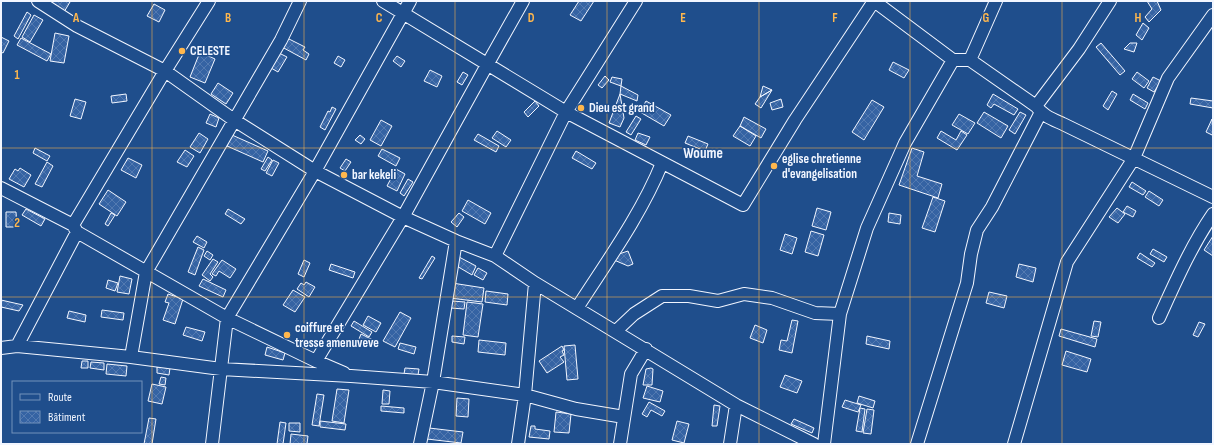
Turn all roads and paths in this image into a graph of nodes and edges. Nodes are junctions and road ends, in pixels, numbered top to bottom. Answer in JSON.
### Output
{"nodes":[{"id":1,"x":38,"y":1,"type":"edge"},
{"id":2,"x":209,"y":1,"type":"edge"},
{"id":3,"x":300,"y":1,"type":"edge"},
{"id":4,"x":383,"y":1,"type":"edge"},
{"id":5,"x":410,"y":1,"type":"edge"},
{"id":6,"x":524,"y":1,"type":"edge"},
{"id":7,"x":636,"y":1,"type":"edge"},
{"id":8,"x":874,"y":1,"type":"edge"},
{"id":9,"x":996,"y":1,"type":"edge"},
{"id":10,"x":1110,"y":1,"type":"edge"},
{"id":11,"x":403,"y":12,"type":"junction"},
{"id":12,"x":1213,"y":15,"type":"edge"},
{"id":13,"x":953,"y":60,"type":"junction"},
{"id":14,"x":970,"y":60,"type":"junction"},
{"id":15,"x":487,"y":65,"type":"junction"},
{"id":16,"x":165,"y":71,"type":"junction"},
{"id":17,"x":1038,"y":109,"type":"junction"},
{"id":18,"x":566,"y":112,"type":"junction"},
{"id":19,"x":234,"y":120,"type":"junction"},
{"id":20,"x":1134,"y":158,"type":"junction"},
{"id":21,"x":662,"y":163,"type":"junction"},
{"id":22,"x":315,"y":171,"type":"junction"},
{"id":23,"x":1,"y":188,"type":"edge"},
{"id":24,"x":1213,"y":197,"type":"edge"},
{"id":25,"x":1213,"y":214,"type":"edge"},
{"id":26,"x":403,"y":217,"type":"junction"},
{"id":27,"x":75,"y":229,"type":"junction"},
{"id":28,"x":456,"y":241,"type":"junction"},
{"id":29,"x":495,"y":256,"type":"junction"},
{"id":30,"x":146,"y":272,"type":"junction"},
{"id":31,"x":535,"y":283,"type":"junction"},
{"id":32,"x":577,"y":308,"type":"junction"},
{"id":33,"x":840,"y":314,"type":"junction"},
{"id":34,"x":227,"y":318,"type":"junction"},
{"id":35,"x":1159,"y":318,"type":"dead end"},
{"id":36,"x":616,"y":331,"type":"junction"},
{"id":37,"x":17,"y":346,"type":"junction"},
{"id":38,"x":1,"y":348,"type":"edge"},
{"id":39,"x":646,"y":349,"type":"junction"},
{"id":40,"x":131,"y":357,"type":"junction"},
{"id":41,"x":316,"y":361,"type":"junction"},
{"id":42,"x":221,"y":370,"type":"junction"},
{"id":43,"x":351,"y":376,"type":"junction"},
{"id":44,"x":433,"y":382,"type":"junction"},
{"id":45,"x":525,"y":395,"type":"junction"},
{"id":46,"x":736,"y":405,"type":"junction"},
{"id":47,"x":624,"y":417,"type":"junction"},
{"id":48,"x":212,"y":444,"type":"edge"},
{"id":49,"x":420,"y":444,"type":"edge"},
{"id":50,"x":518,"y":444,"type":"edge"},
{"id":51,"x":620,"y":444,"type":"edge"},
{"id":52,"x":730,"y":444,"type":"edge"},
{"id":53,"x":814,"y":444,"type":"edge"},
{"id":54,"x":824,"y":444,"type":"edge"},
{"id":55,"x":917,"y":444,"type":"edge"},
{"id":56,"x":1014,"y":444,"type":"edge"}],
"edges":[{"from":1,"to":16,"type":"street"},
{"from":2,"to":16,"type":"street"},
{"from":3,"to":19,"type":"street"},
{"from":4,"to":11,"type":"street"},
{"from":5,"to":11,"type":"street"},
{"from":6,"to":15,"type":"street"},
{"from":7,"to":18,"type":"street"},
{"from":8,"to":13,"type":"street"},
{"from":8,"to":21,"type":"street"},
{"from":9,"to":14,"type":"street"},
{"from":10,"to":17,"type":"street"},
{"from":11,"to":15,"type":"street"},
{"from":11,"to":22,"type":"street"},
{"from":12,"to":20,"type":"street"},
{"from":13,"to":14,"type":"street"},
{"from":13,"to":33,"type":"street"},
{"from":14,"to":17,"type":"street"},
{"from":15,"to":18,"type":"street"},
{"from":15,"to":26,"type":"street"},
{"from":16,"to":19,"type":"street"},
{"from":16,"to":27,"type":"street"},
{"from":17,"to":20,"type":"street"},
{"from":17,"to":55,"type":"street"},
{"from":18,"to":21,"type":"street"},
{"from":18,"to":29,"type":"street"},
{"from":19,"to":22,"type":"street"},
{"from":19,"to":30,"type":"street"},
{"from":20,"to":24,"type":"street"},
{"from":20,"to":56,"type":"street"},
{"from":21,"to":32,"type":"street"},
{"from":22,"to":26,"type":"street"},
{"from":22,"to":34,"type":"street"},
{"from":23,"to":27,"type":"street"},
{"from":25,"to":35,"type":"street"},
{"from":26,"to":28,"type":"street"},
{"from":26,"to":41,"type":"street"},
{"from":27,"to":30,"type":"street"},
{"from":27,"to":37,"type":"street"},
{"from":28,"to":29,"type":"street"},
{"from":28,"to":44,"type":"street"},
{"from":29,"to":31,"type":"street"},
{"from":30,"to":34,"type":"street"},
{"from":30,"to":40,"type":"street"},
{"from":31,"to":32,"type":"street"},
{"from":31,"to":45,"type":"street"},
{"from":32,"to":36,"type":"street"},
{"from":33,"to":36,"type":"street"},
{"from":33,"to":54,"type":"street"},
{"from":34,"to":41,"type":"street"},
{"from":34,"to":42,"type":"street"},
{"from":36,"to":39,"type":"street"},
{"from":37,"to":38,"type":"street"},
{"from":37,"to":40,"type":"street"},
{"from":39,"to":46,"type":"street"},
{"from":39,"to":47,"type":"street"},
{"from":40,"to":42,"type":"street"},
{"from":41,"to":43,"type":"street"},
{"from":42,"to":43,"type":"street"},
{"from":42,"to":48,"type":"street"},
{"from":43,"to":44,"type":"street"},
{"from":44,"to":45,"type":"street"},
{"from":44,"to":49,"type":"street"},
{"from":45,"to":47,"type":"street"},
{"from":45,"to":50,"type":"street"},
{"from":46,"to":52,"type":"street"},
{"from":46,"to":53,"type":"street"},
{"from":47,"to":51,"type":"street"}]}
